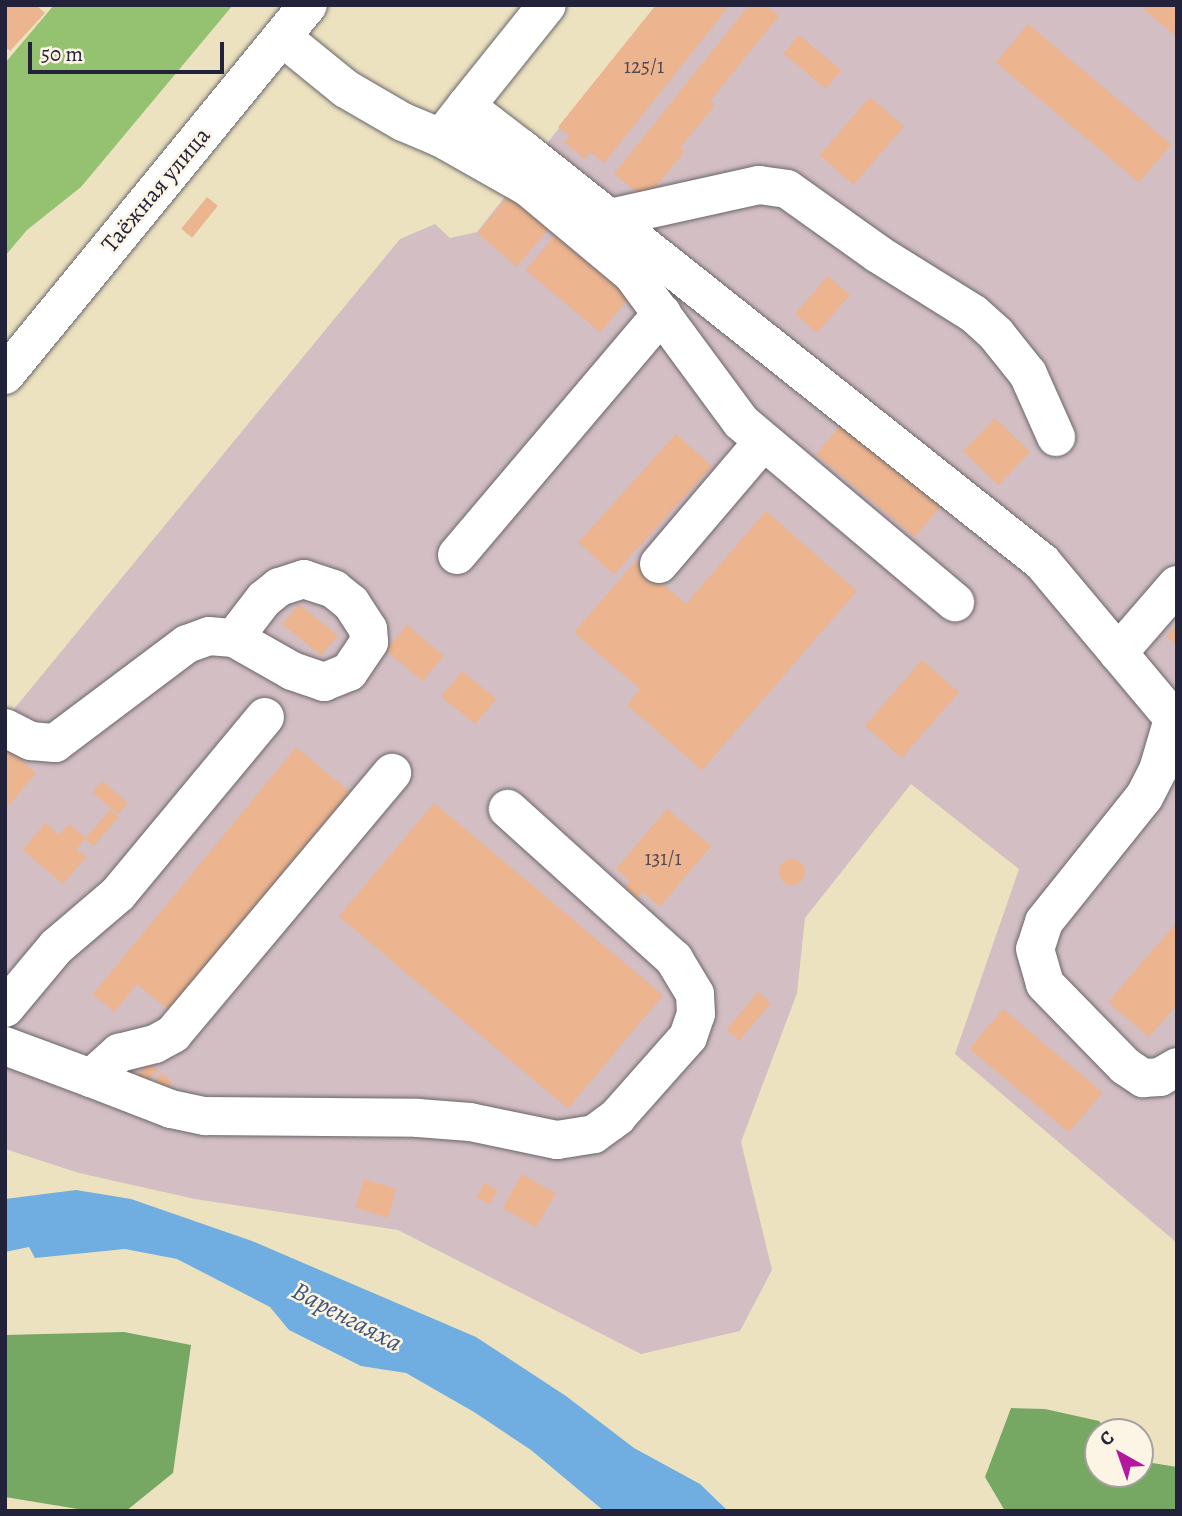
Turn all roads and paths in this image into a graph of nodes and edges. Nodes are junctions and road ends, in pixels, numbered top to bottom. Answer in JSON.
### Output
{"nodes":[{"id":1,"x":308,"y":5,"type":"edge"},
{"id":2,"x":547,"y":5,"type":"edge"},
{"id":3,"x":282,"y":37,"type":"junction"},
{"id":4,"x":466,"y":106,"type":"junction"},
{"id":5,"x":441,"y":138,"type":"junction"},
{"id":6,"x":522,"y":149,"type":"junction"},
{"id":7,"x":610,"y":218,"type":"junction"},
{"id":8,"x":662,"y":313,"type":"junction"},
{"id":9,"x":5,"y":375,"type":"edge"},
{"id":10,"x":1056,"y":437,"type":"dead end"},
{"id":11,"x":763,"y":442,"type":"junction"},
{"id":12,"x":457,"y":555,"type":"dead end"},
{"id":13,"x":659,"y":564,"type":"dead end"},
{"id":14,"x":1177,"y":585,"type":"edge"},
{"id":15,"x":955,"y":602,"type":"dead end"},
{"id":16,"x":234,"y":638,"type":"dead end"},
{"id":17,"x":1118,"y":653,"type":"junction"},
{"id":18,"x":265,"y":717,"type":"dead end"},
{"id":19,"x":1175,"y":721,"type":"edge"},
{"id":20,"x":5,"y":728,"type":"edge"},
{"id":21,"x":392,"y":773,"type":"dead end"},
{"id":22,"x":508,"y":809,"type":"dead end"},
{"id":23,"x":5,"y":1008,"type":"edge"},
{"id":24,"x":5,"y":1046,"type":"edge"},
{"id":25,"x":1177,"y":1067,"type":"edge"},
{"id":26,"x":92,"y":1078,"type":"junction"}],
"edges":[{"from":1,"to":3,"type":"main road","name":"Таёжная улица"},
{"from":2,"to":4,"type":"main road"},
{"from":3,"to":5,"type":"main road"},
{"from":3,"to":9,"type":"main road","name":"Таёжная улица"},
{"from":4,"to":5,"type":"main road"},
{"from":4,"to":6,"type":"main road"},
{"from":5,"to":6,"type":"main road"},
{"from":5,"to":8,"type":"main road"},
{"from":6,"to":7,"type":"main road"},
{"from":7,"to":10,"type":"main road"},
{"from":7,"to":17,"type":"main road"},
{"from":8,"to":11,"type":"main road"},
{"from":8,"to":12,"type":"main road"},
{"from":11,"to":13,"type":"main road"},
{"from":11,"to":15,"type":"main road"},
{"from":14,"to":17,"type":"main road"},
{"from":16,"to":20,"type":"main road"},
{"from":17,"to":19,"type":"main road"},
{"from":18,"to":23,"type":"main road"},
{"from":19,"to":25,"type":"main road"},
{"from":21,"to":26,"type":"main road"},
{"from":22,"to":26,"type":"main road"},
{"from":24,"to":26,"type":"main road"}]}
